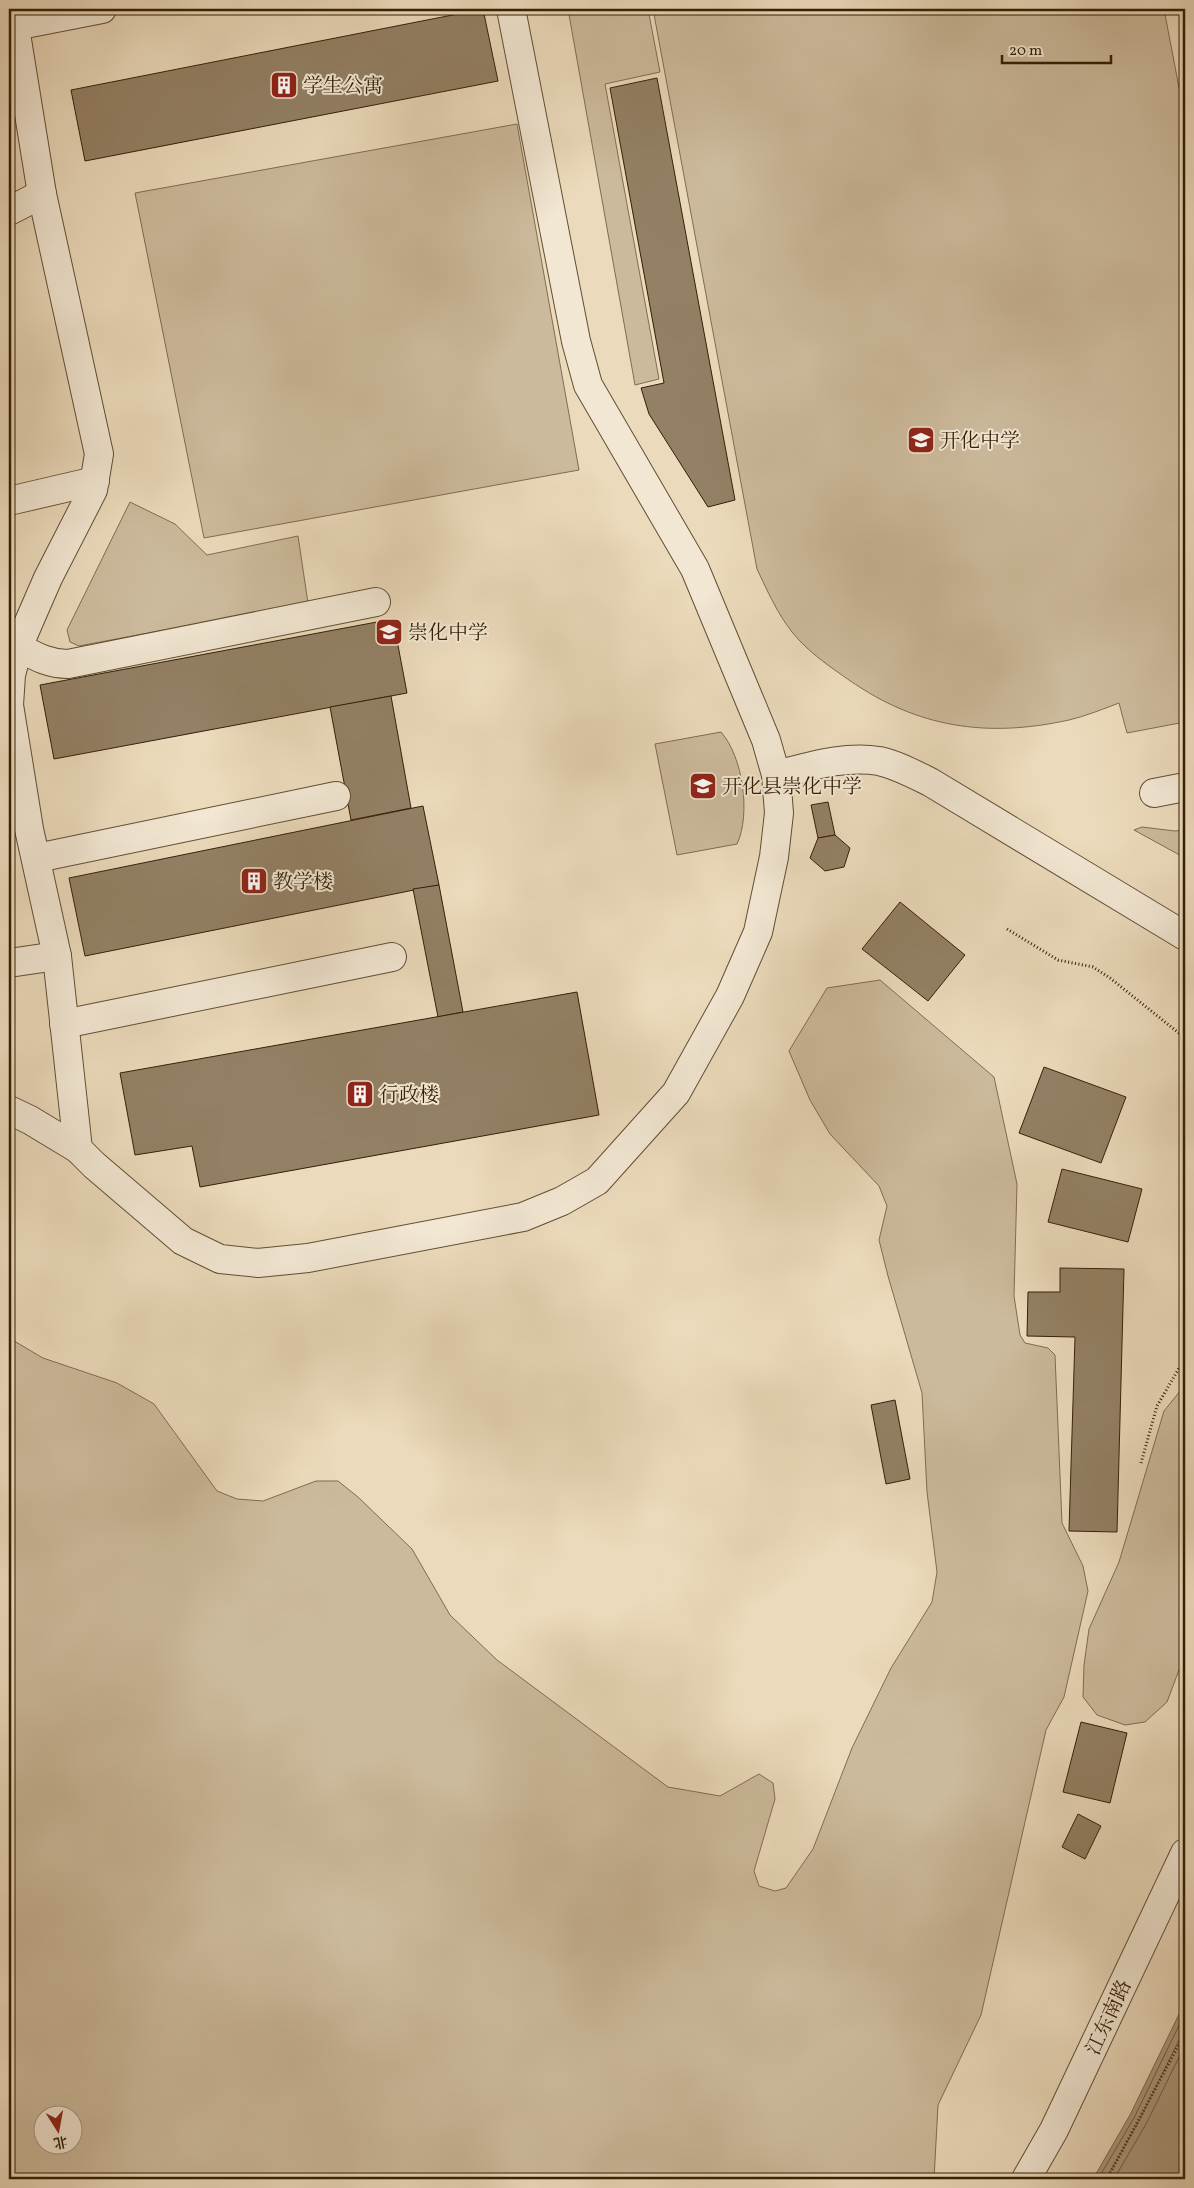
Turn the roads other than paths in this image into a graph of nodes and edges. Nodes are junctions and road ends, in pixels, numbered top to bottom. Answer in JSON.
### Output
{"nodes":[{"id":1,"x":102,"y":9,"type":"edge"},
{"id":2,"x":511,"y":9,"type":"edge"},
{"id":3,"x":14,"y":18,"type":"edge"},
{"id":4,"x":42,"y":194,"type":"junction"},
{"id":5,"x":9,"y":211,"type":"edge"},
{"id":6,"x":95,"y":481,"type":"junction"},
{"id":7,"x":9,"y":501,"type":"edge"},
{"id":8,"x":376,"y":602,"type":"dead end"},
{"id":9,"x":18,"y":647,"type":"junction"},
{"id":10,"x":776,"y":775,"type":"junction"},
{"id":11,"x":1185,"y":787,"type":"edge"},
{"id":12,"x":1154,"y":793,"type":"dead end"},
{"id":13,"x":336,"y":796,"type":"dead end"},
{"id":14,"x":19,"y":831,"type":"edge"},
{"id":15,"x":36,"y":858,"type":"junction"},
{"id":16,"x":1185,"y":936,"type":"edge"},
{"id":17,"x":56,"y":956,"type":"junction"},
{"id":18,"x":392,"y":957,"type":"dead end"},
{"id":19,"x":9,"y":963,"type":"edge"},
{"id":20,"x":64,"y":1024,"type":"junction"},
{"id":21,"x":9,"y":1110,"type":"edge"},
{"id":22,"x":78,"y":1149,"type":"junction"},
{"id":23,"x":1185,"y":1853,"type":"edge"},
{"id":24,"x":1026,"y":2179,"type":"edge"}],
"edges":[{"from":1,"to":3,"type":"street"},
{"from":2,"to":10,"type":"street"},
{"from":3,"to":4,"type":"street"},
{"from":4,"to":5,"type":"street"},
{"from":4,"to":6,"type":"street"},
{"from":6,"to":7,"type":"street"},
{"from":6,"to":9,"type":"street"},
{"from":8,"to":9,"type":"street"},
{"from":9,"to":14,"type":"street"},
{"from":10,"to":16,"type":"street"},
{"from":10,"to":22,"type":"street"},
{"from":11,"to":12,"type":"street"},
{"from":13,"to":15,"type":"street"},
{"from":14,"to":15,"type":"street"},
{"from":15,"to":17,"type":"street"},
{"from":17,"to":19,"type":"street"},
{"from":17,"to":20,"type":"street"},
{"from":18,"to":20,"type":"street"},
{"from":20,"to":22,"type":"street"},
{"from":21,"to":22,"type":"street"},
{"from":23,"to":24,"type":"street","name":"江东南路"}]}
